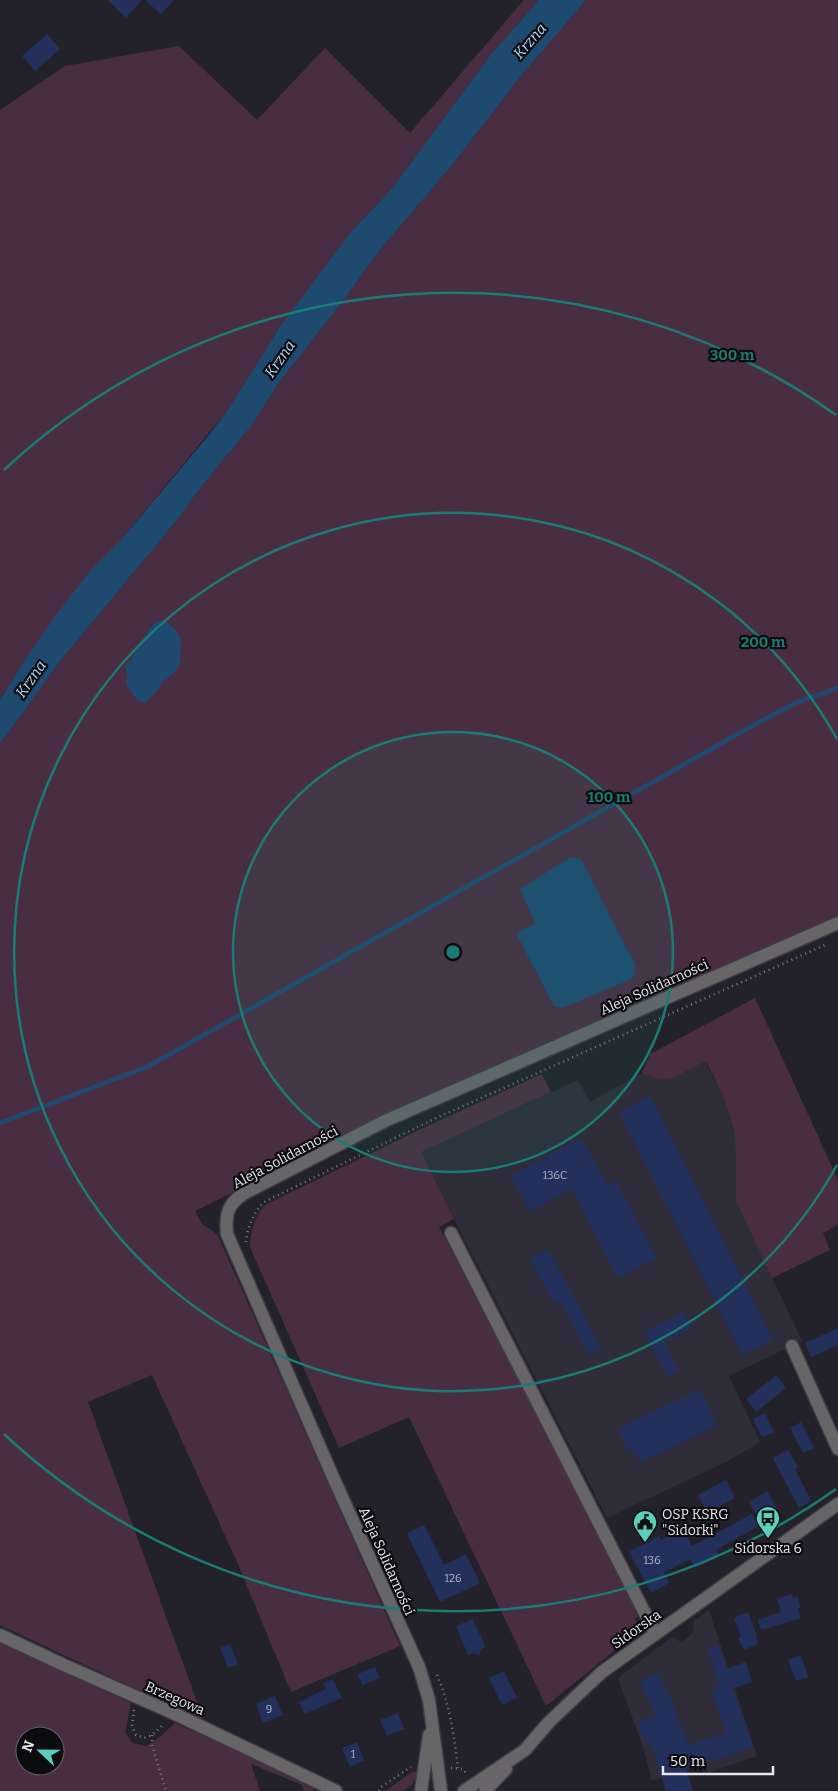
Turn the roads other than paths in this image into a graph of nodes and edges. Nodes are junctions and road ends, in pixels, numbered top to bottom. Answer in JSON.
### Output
{"nodes":[{"id":1,"x":838,"y":923,"type":"edge"},
{"id":2,"x":452,"y":1233,"type":"dead end"},
{"id":3,"x":792,"y":1346,"type":"dead end"},
{"id":4,"x":838,"y":1449,"type":"edge"},
{"id":5,"x":838,"y":1504,"type":"edge"},
{"id":6,"x":655,"y":1633,"type":"junction"},
{"id":7,"x":0,"y":1635,"type":"edge"},
{"id":8,"x":431,"y":1720,"type":"junction"},
{"id":9,"x":525,"y":1750,"type":"junction"},
{"id":10,"x":336,"y":1791,"type":"edge"},
{"id":11,"x":420,"y":1791,"type":"edge"},
{"id":12,"x":436,"y":1791,"type":"edge"},
{"id":13,"x":441,"y":1791,"type":"edge"},
{"id":14,"x":464,"y":1791,"type":"edge"},
{"id":15,"x":485,"y":1791,"type":"edge"}],
"edges":[{"from":1,"to":8,"type":"street","name":"Aleja Solidarności"},
{"from":2,"to":6,"type":"street"},
{"from":3,"to":4,"type":"street"},
{"from":5,"to":6,"type":"street","name":"Sidorska"},
{"from":6,"to":9,"type":"street","name":"Sidorska"},
{"from":7,"to":10,"type":"street","name":"Brzegowa"},
{"from":8,"to":11,"type":"street"},
{"from":8,"to":13,"type":"street"},
{"from":9,"to":14,"type":"street","name":"Sidorska"},
{"from":9,"to":15,"type":"street"},
{"from":11,"to":12,"type":"street"}]}
